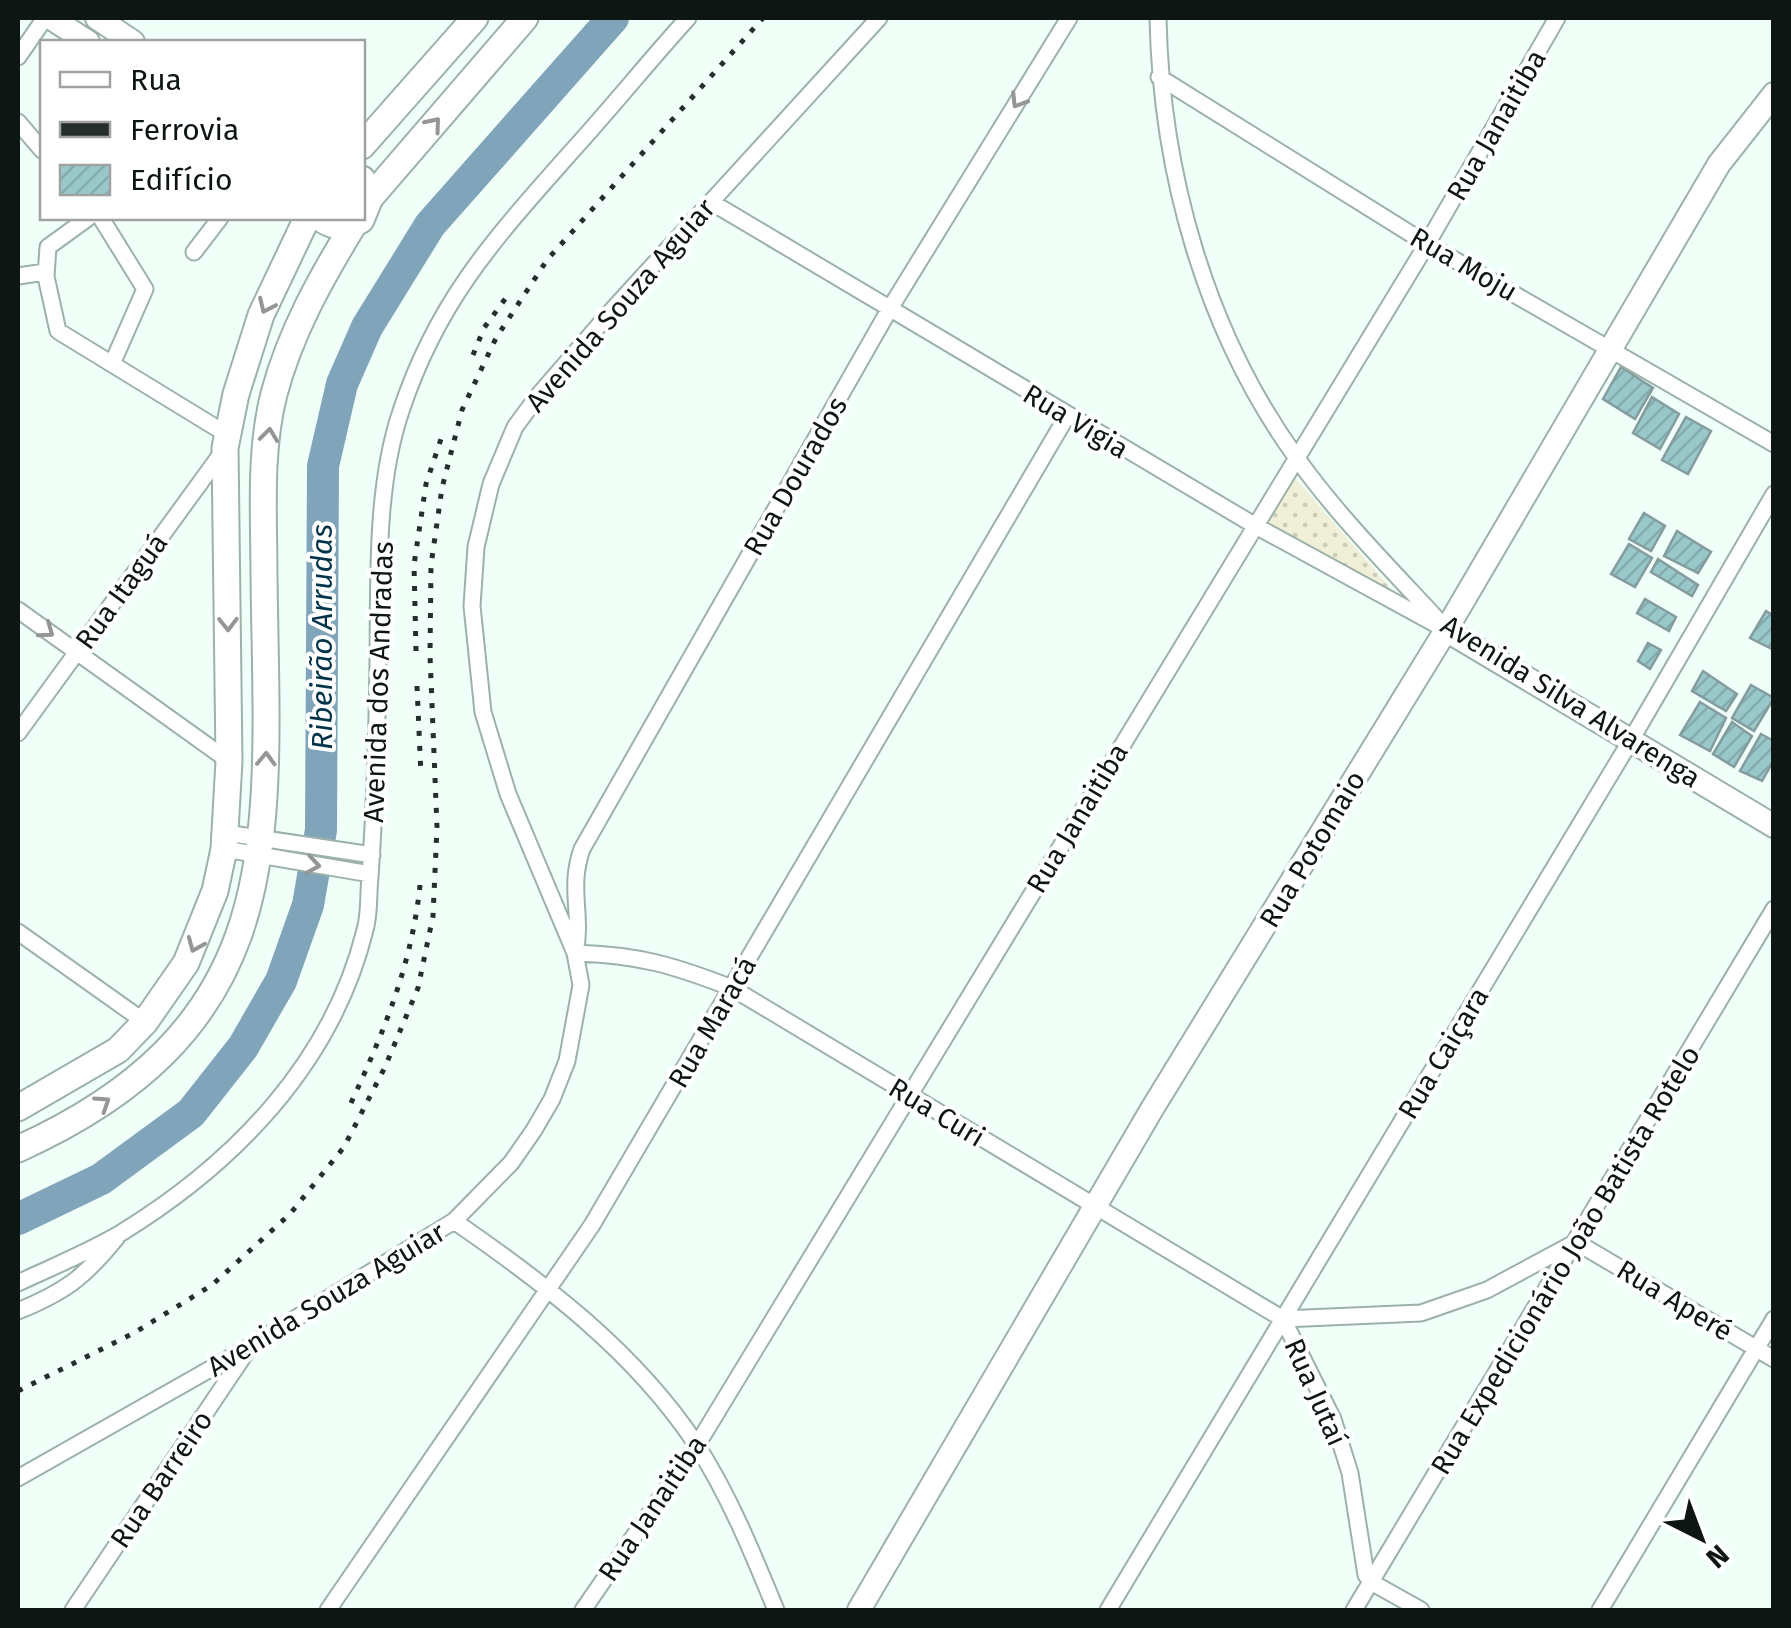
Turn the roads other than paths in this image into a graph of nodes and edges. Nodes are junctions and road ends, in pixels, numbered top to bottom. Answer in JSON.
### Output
{"nodes":[{"id":1,"x":48,"y":18,"type":"edge"},
{"id":2,"x":97,"y":18,"type":"edge"},
{"id":3,"x":475,"y":18,"type":"edge"},
{"id":4,"x":525,"y":18,"type":"edge"},
{"id":5,"x":688,"y":18,"type":"edge"},
{"id":6,"x":879,"y":18,"type":"edge"},
{"id":7,"x":1069,"y":18,"type":"edge"},
{"id":8,"x":1158,"y":18,"type":"edge"},
{"id":9,"x":1557,"y":18,"type":"edge"},
{"id":10,"x":85,"y":40,"type":"edge"},
{"id":11,"x":130,"y":40,"type":"edge"},
{"id":12,"x":18,"y":57,"type":"edge"},
{"id":13,"x":1159,"y":77,"type":"junction"},
{"id":14,"x":1774,"y":94,"type":"edge"},
{"id":15,"x":18,"y":122,"type":"edge"},
{"id":16,"x":365,"y":143,"type":"edge"},
{"id":17,"x":40,"y":148,"type":"edge"},
{"id":18,"x":366,"y":189,"type":"edge"},
{"id":19,"x":710,"y":202,"type":"junction"},
{"id":20,"x":365,"y":215,"type":"edge"},
{"id":21,"x":85,"y":220,"type":"edge"},
{"id":22,"x":102,"y":220,"type":"edge"},
{"id":23,"x":218,"y":220,"type":"edge"},
{"id":24,"x":306,"y":220,"type":"edge"},
{"id":25,"x":324,"y":220,"type":"edge"},
{"id":26,"x":359,"y":220,"type":"edge"},
{"id":27,"x":354,"y":224,"type":"junction"},
{"id":28,"x":1427,"y":244,"type":"junction"},
{"id":29,"x":194,"y":252,"type":"dead end"},
{"id":30,"x":18,"y":276,"type":"edge"},
{"id":31,"x":46,"y":276,"type":"junction"},
{"id":32,"x":890,"y":310,"type":"junction"},
{"id":33,"x":1610,"y":348,"type":"junction"},
{"id":34,"x":112,"y":364,"type":"junction"},
{"id":35,"x":1067,"y":416,"type":"junction"},
{"id":36,"x":225,"y":431,"type":"junction"},
{"id":37,"x":1774,"y":444,"type":"edge"},
{"id":38,"x":1296,"y":457,"type":"junction"},
{"id":39,"x":1774,"y":494,"type":"edge"},
{"id":40,"x":1254,"y":525,"type":"junction"},
{"id":41,"x":18,"y":610,"type":"edge"},
{"id":42,"x":1446,"y":630,"type":"junction"},
{"id":43,"x":76,"y":652,"type":"junction"},
{"id":44,"x":18,"y":733,"type":"edge"},
{"id":45,"x":1631,"y":740,"type":"junction"},
{"id":46,"x":230,"y":762,"type":"junction"},
{"id":47,"x":1774,"y":826,"type":"edge"},
{"id":48,"x":225,"y":841,"type":"junction"},
{"id":49,"x":266,"y":850,"type":"junction"},
{"id":50,"x":365,"y":854,"type":"junction"},
{"id":51,"x":362,"y":873,"type":"junction"},
{"id":52,"x":1774,"y":909,"type":"edge"},
{"id":53,"x":18,"y":932,"type":"edge"},
{"id":54,"x":575,"y":952,"type":"junction"},
{"id":55,"x":732,"y":988,"type":"junction"},
{"id":56,"x":145,"y":1022,"type":"junction"},
{"id":57,"x":910,"y":1096,"type":"junction"},
{"id":58,"x":18,"y":1108,"type":"edge"},
{"id":59,"x":18,"y":1149,"type":"edge"},
{"id":60,"x":1096,"y":1206,"type":"junction"},
{"id":61,"x":454,"y":1221,"type":"junction"},
{"id":62,"x":120,"y":1233,"type":"junction"},
{"id":63,"x":1576,"y":1242,"type":"junction"},
{"id":64,"x":18,"y":1283,"type":"edge"},
{"id":65,"x":548,"y":1291,"type":"junction"},
{"id":66,"x":18,"y":1311,"type":"edge"},
{"id":67,"x":1282,"y":1319,"type":"junction"},
{"id":68,"x":1774,"y":1319,"type":"edge"},
{"id":69,"x":249,"y":1348,"type":"junction"},
{"id":70,"x":1756,"y":1348,"type":"junction"},
{"id":71,"x":1774,"y":1359,"type":"edge"},
{"id":72,"x":696,"y":1445,"type":"junction"},
{"id":73,"x":18,"y":1478,"type":"edge"},
{"id":74,"x":1371,"y":1582,"type":"junction"},
{"id":75,"x":74,"y":1610,"type":"edge"},
{"id":76,"x":328,"y":1610,"type":"edge"},
{"id":77,"x":583,"y":1610,"type":"edge"},
{"id":78,"x":776,"y":1610,"type":"edge"},
{"id":79,"x":859,"y":1610,"type":"edge"},
{"id":80,"x":1108,"y":1610,"type":"edge"},
{"id":81,"x":1354,"y":1610,"type":"edge"},
{"id":82,"x":1421,"y":1610,"type":"edge"},
{"id":83,"x":1600,"y":1610,"type":"edge"}],
"edges":[{"from":1,"to":10,"type":"street"},
{"from":1,"to":12,"type":"street"},
{"from":2,"to":11,"type":"street"},
{"from":3,"to":16,"type":"main road"},
{"from":18,"to":4,"type":"main road","one_way":true},
{"from":5,"to":50,"type":"street","name":"Avenida dos Andradas"},
{"from":6,"to":19,"type":"street","name":"Avenida Souza Aguiar"},
{"from":7,"to":32,"type":"street","name":"Rua Dourados","one_way":true},
{"from":8,"to":13,"type":"street","name":"Avenida Silva Alvarenga"},
{"from":9,"to":28,"type":"street","name":"Rua Janaitiba"},
{"from":13,"to":28,"type":"street","name":"Rua Moju"},
{"from":13,"to":38,"type":"street","name":"Avenida Silva Alvarenga"},
{"from":14,"to":33,"type":"street","name":"Rua Potomaio"},
{"from":15,"to":17,"type":"street"},
{"from":18,"to":20,"type":"main road"},
{"from":19,"to":32,"type":"street","name":"Rua Vigia"},
{"from":19,"to":54,"type":"street","name":"Avenida Souza Aguiar"},
{"from":21,"to":31,"type":"street"},
{"from":22,"to":34,"type":"street"},
{"from":23,"to":29,"type":"street"},
{"from":24,"to":36,"type":"main road","one_way":true},
{"from":25,"to":27,"type":"main road"},
{"from":26,"to":27,"type":"main road"},
{"from":49,"to":27,"type":"main road","one_way":true},
{"from":28,"to":33,"type":"street","name":"Rua Moju"},
{"from":28,"to":38,"type":"street","name":"Rua Janaitiba"},
{"from":30,"to":31,"type":"street"},
{"from":31,"to":34,"type":"street"},
{"from":32,"to":35,"type":"street","name":"Rua Vigia"},
{"from":32,"to":54,"type":"street","name":"Rua Dourados"},
{"from":33,"to":37,"type":"street","name":"Rua Moju"},
{"from":33,"to":42,"type":"street","name":"Rua Potomaio"},
{"from":34,"to":36,"type":"street"},
{"from":35,"to":40,"type":"street","name":"Rua Vigia"},
{"from":35,"to":55,"type":"street","name":"Rua Maracá"},
{"from":36,"to":43,"type":"street","name":"Rua Itaguá"},
{"from":36,"to":46,"type":"main road","one_way":true},
{"from":38,"to":40,"type":"street","name":"Rua Janaitiba"},
{"from":38,"to":42,"type":"street","name":"Avenida Silva Alvarenga"},
{"from":39,"to":45,"type":"street","name":"Rua Caiçara"},
{"from":40,"to":42,"type":"street","name":"Rua Vigia"},
{"from":40,"to":57,"type":"street","name":"Rua Janaitiba"},
{"from":41,"to":43,"type":"street","one_way":true},
{"from":42,"to":45,"type":"street","name":"Avenida Silva Alvarenga"},
{"from":42,"to":60,"type":"street","name":"Rua Potomaio"},
{"from":43,"to":44,"type":"street","name":"Rua Itaguá"},
{"from":43,"to":46,"type":"street"},
{"from":45,"to":47,"type":"street","name":"Avenida Silva Alvarenga"},
{"from":45,"to":67,"type":"street","name":"Rua Caiçara"},
{"from":46,"to":48,"type":"main road"},
{"from":48,"to":49,"type":"street"},
{"from":48,"to":56,"type":"main road","one_way":true},
{"from":49,"to":50,"type":"street"},
{"from":49,"to":51,"type":"street","one_way":true},
{"from":59,"to":49,"type":"main road","one_way":true},
{"from":50,"to":51,"type":"street","name":"Avenida dos Andradas"},
{"from":51,"to":62,"type":"street","name":"Avenida dos Andradas"},
{"from":52,"to":63,"type":"street","name":"Rua Expedicionário João Batista Rotelo"},
{"from":53,"to":56,"type":"street"},
{"from":54,"to":55,"type":"street","name":"Rua Curi"},
{"from":54,"to":61,"type":"street","name":"Avenida Souza Aguiar"},
{"from":55,"to":57,"type":"street","name":"Rua Curi"},
{"from":55,"to":65,"type":"street","name":"Rua Maracá"},
{"from":56,"to":58,"type":"main road"},
{"from":57,"to":60,"type":"street","name":"Rua Curi"},
{"from":57,"to":72,"type":"street","name":"Rua Janaitiba"},
{"from":60,"to":67,"type":"street","name":"Rua Curi"},
{"from":60,"to":79,"type":"street","name":"Rua Potomaio"},
{"from":61,"to":65,"type":"street"},
{"from":61,"to":69,"type":"street","name":"Avenida Souza Aguiar"},
{"from":62,"to":64,"type":"street","name":"Avenida dos Andradas"},
{"from":62,"to":66,"type":"street"},
{"from":63,"to":67,"type":"street"},
{"from":63,"to":70,"type":"street","name":"Rua Aperé"},
{"from":63,"to":74,"type":"street","name":"Rua Expedicionário João Batista Rotelo"},
{"from":65,"to":72,"type":"street"},
{"from":65,"to":76,"type":"street","name":"Rua Maracá"},
{"from":67,"to":74,"type":"street","name":"Rua Jutaí"},
{"from":67,"to":80,"type":"street","name":"Rua Caiçara"},
{"from":68,"to":70,"type":"street"},
{"from":69,"to":73,"type":"street","name":"Avenida Souza Aguiar"},
{"from":69,"to":75,"type":"street","name":"Rua Barreiro"},
{"from":70,"to":71,"type":"street","name":"Rua Aperé"},
{"from":70,"to":83,"type":"street"},
{"from":72,"to":77,"type":"street","name":"Rua Janaitiba"},
{"from":72,"to":78,"type":"street"},
{"from":74,"to":81,"type":"street","name":"Rua Expedicionário João Batista Rotelo"},
{"from":74,"to":82,"type":"street"}]}
